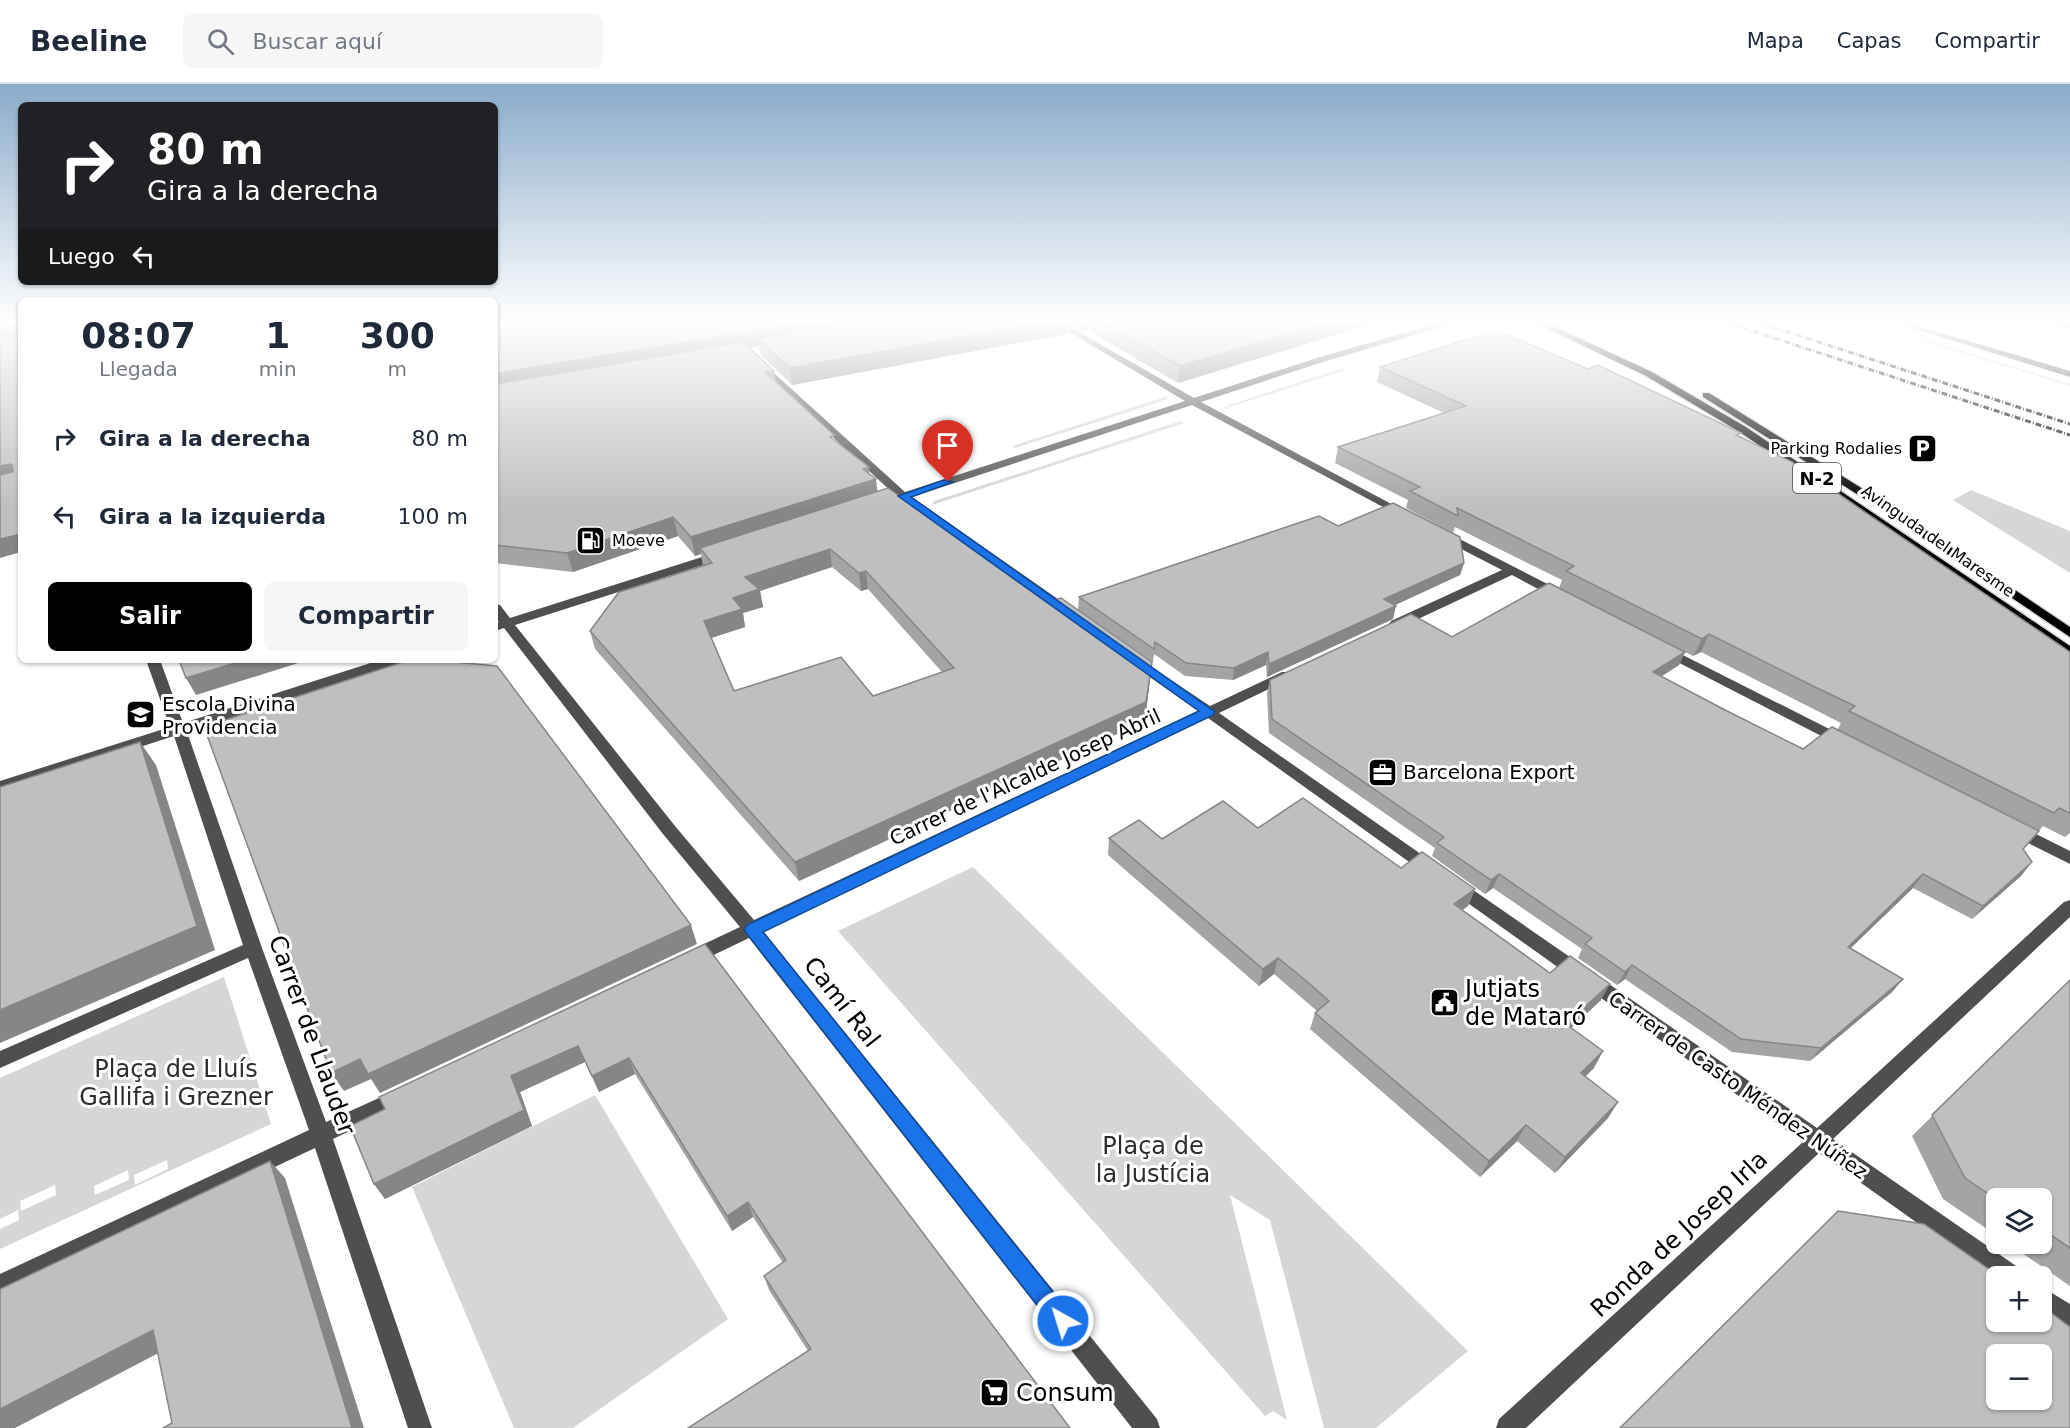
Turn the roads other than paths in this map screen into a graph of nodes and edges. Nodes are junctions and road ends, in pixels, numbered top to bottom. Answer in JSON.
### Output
{"nodes":[{"id":1,"x":780,"y":384,"type":"edge"},
{"id":2,"x":1161,"y":384,"type":"edge"},
{"id":3,"x":1251,"y":384,"type":"edge"},
{"id":4,"x":1665,"y":384,"type":"edge"},
{"id":5,"x":1685,"y":384,"type":"edge"},
{"id":6,"x":1194,"y":403,"type":"junction"},
{"id":7,"x":898,"y":498,"type":"junction"},
{"id":8,"x":735,"y":550,"type":"edge"},
{"id":9,"x":1511,"y":571,"type":"junction"},
{"id":10,"x":1575,"y":604,"type":"edge"},
{"id":11,"x":1077,"y":619,"type":"edge"},
{"id":12,"x":501,"y":626,"type":"edge"},
{"id":13,"x":1381,"y":632,"type":"edge"},
{"id":14,"x":2070,"y":633,"type":"edge"},
{"id":15,"x":1649,"y":642,"type":"edge"},
{"id":16,"x":2070,"y":652,"type":"edge"},
{"id":17,"x":1125,"y":653,"type":"edge"},
{"id":18,"x":154,"y":663,"type":"edge"},
{"id":19,"x":385,"y":663,"type":"edge"},
{"id":20,"x":1296,"y":671,"type":"edge"},
{"id":21,"x":1209,"y":712,"type":"junction"},
{"id":22,"x":178,"y":729,"type":"junction"},
{"id":23,"x":1861,"y":750,"type":"edge"},
{"id":24,"x":0,"y":787,"type":"edge"},
{"id":25,"x":1999,"y":821,"type":"edge"},
{"id":26,"x":2070,"y":858,"type":"edge"},
{"id":27,"x":2070,"y":907,"type":"edge"},
{"id":28,"x":752,"y":930,"type":"junction"},
{"id":29,"x":253,"y":948,"type":"junction"},
{"id":30,"x":670,"y":968,"type":"edge"},
{"id":31,"x":0,"y":1060,"type":"edge"},
{"id":32,"x":423,"y":1086,"type":"edge"},
{"id":33,"x":321,"y":1135,"type":"junction"},
{"id":34,"x":1819,"y":1142,"type":"junction"},
{"id":35,"x":1997,"y":1266,"type":"edge"},
{"id":36,"x":0,"y":1286,"type":"edge"},
{"id":37,"x":2052,"y":1305,"type":"edge"},
{"id":38,"x":2070,"y":1318,"type":"edge"},
{"id":39,"x":420,"y":1428,"type":"edge"},
{"id":40,"x":1148,"y":1428,"type":"edge"},
{"id":41,"x":1508,"y":1428,"type":"edge"}],
"edges":[{"from":1,"to":7,"type":"street"},
{"from":2,"to":6,"type":"street"},
{"from":3,"to":6,"type":"street"},
{"from":4,"to":16,"type":"main road","name":"Avinguda del Maresme","number":"N-2"},
{"from":5,"to":14,"type":"main road","name":"Avinguda del Maresme","number":"N-2"},
{"from":6,"to":7,"type":"street"},
{"from":6,"to":9,"type":"street"},
{"from":7,"to":11,"type":"street"},
{"from":8,"to":12,"type":"street"},
{"from":9,"to":10,"type":"street"},
{"from":9,"to":13,"type":"street"},
{"from":12,"to":28,"type":"street","name":"Camí Ral"},
{"from":15,"to":23,"type":"street"},
{"from":17,"to":21,"type":"street","name":"Carrer de Casto Méndez Núñez"},
{"from":18,"to":22,"type":"street","name":"Carrer de Llauder"},
{"from":19,"to":22,"type":"street"},
{"from":20,"to":21,"type":"street","name":"Carrer de l'Alcalde Josep Abril"},
{"from":21,"to":28,"type":"street","name":"Carrer de l'Alcalde Josep Abril"},
{"from":21,"to":34,"type":"street","name":"Carrer de Casto Méndez Núñez"},
{"from":22,"to":24,"type":"street"},
{"from":22,"to":29,"type":"street","name":"Carrer de Llauder"},
{"from":25,"to":26,"type":"street"},
{"from":27,"to":34,"type":"street","name":"Ronda de Josep Irla"},
{"from":28,"to":30,"type":"street","name":"Carrer de l'Alcalde Josep Abril"},
{"from":28,"to":40,"type":"street","name":"Camí Ral"},
{"from":29,"to":31,"type":"street"},
{"from":29,"to":33,"type":"street","name":"Carrer de Llauder"},
{"from":32,"to":33,"type":"street"},
{"from":33,"to":36,"type":"street"},
{"from":33,"to":39,"type":"street","name":"Carrer de Llauder"},
{"from":34,"to":35,"type":"street","name":"Carrer de Casto Méndez Núñez"},
{"from":34,"to":41,"type":"street","name":"Ronda de Josep Irla"},
{"from":37,"to":38,"type":"street"}]}
